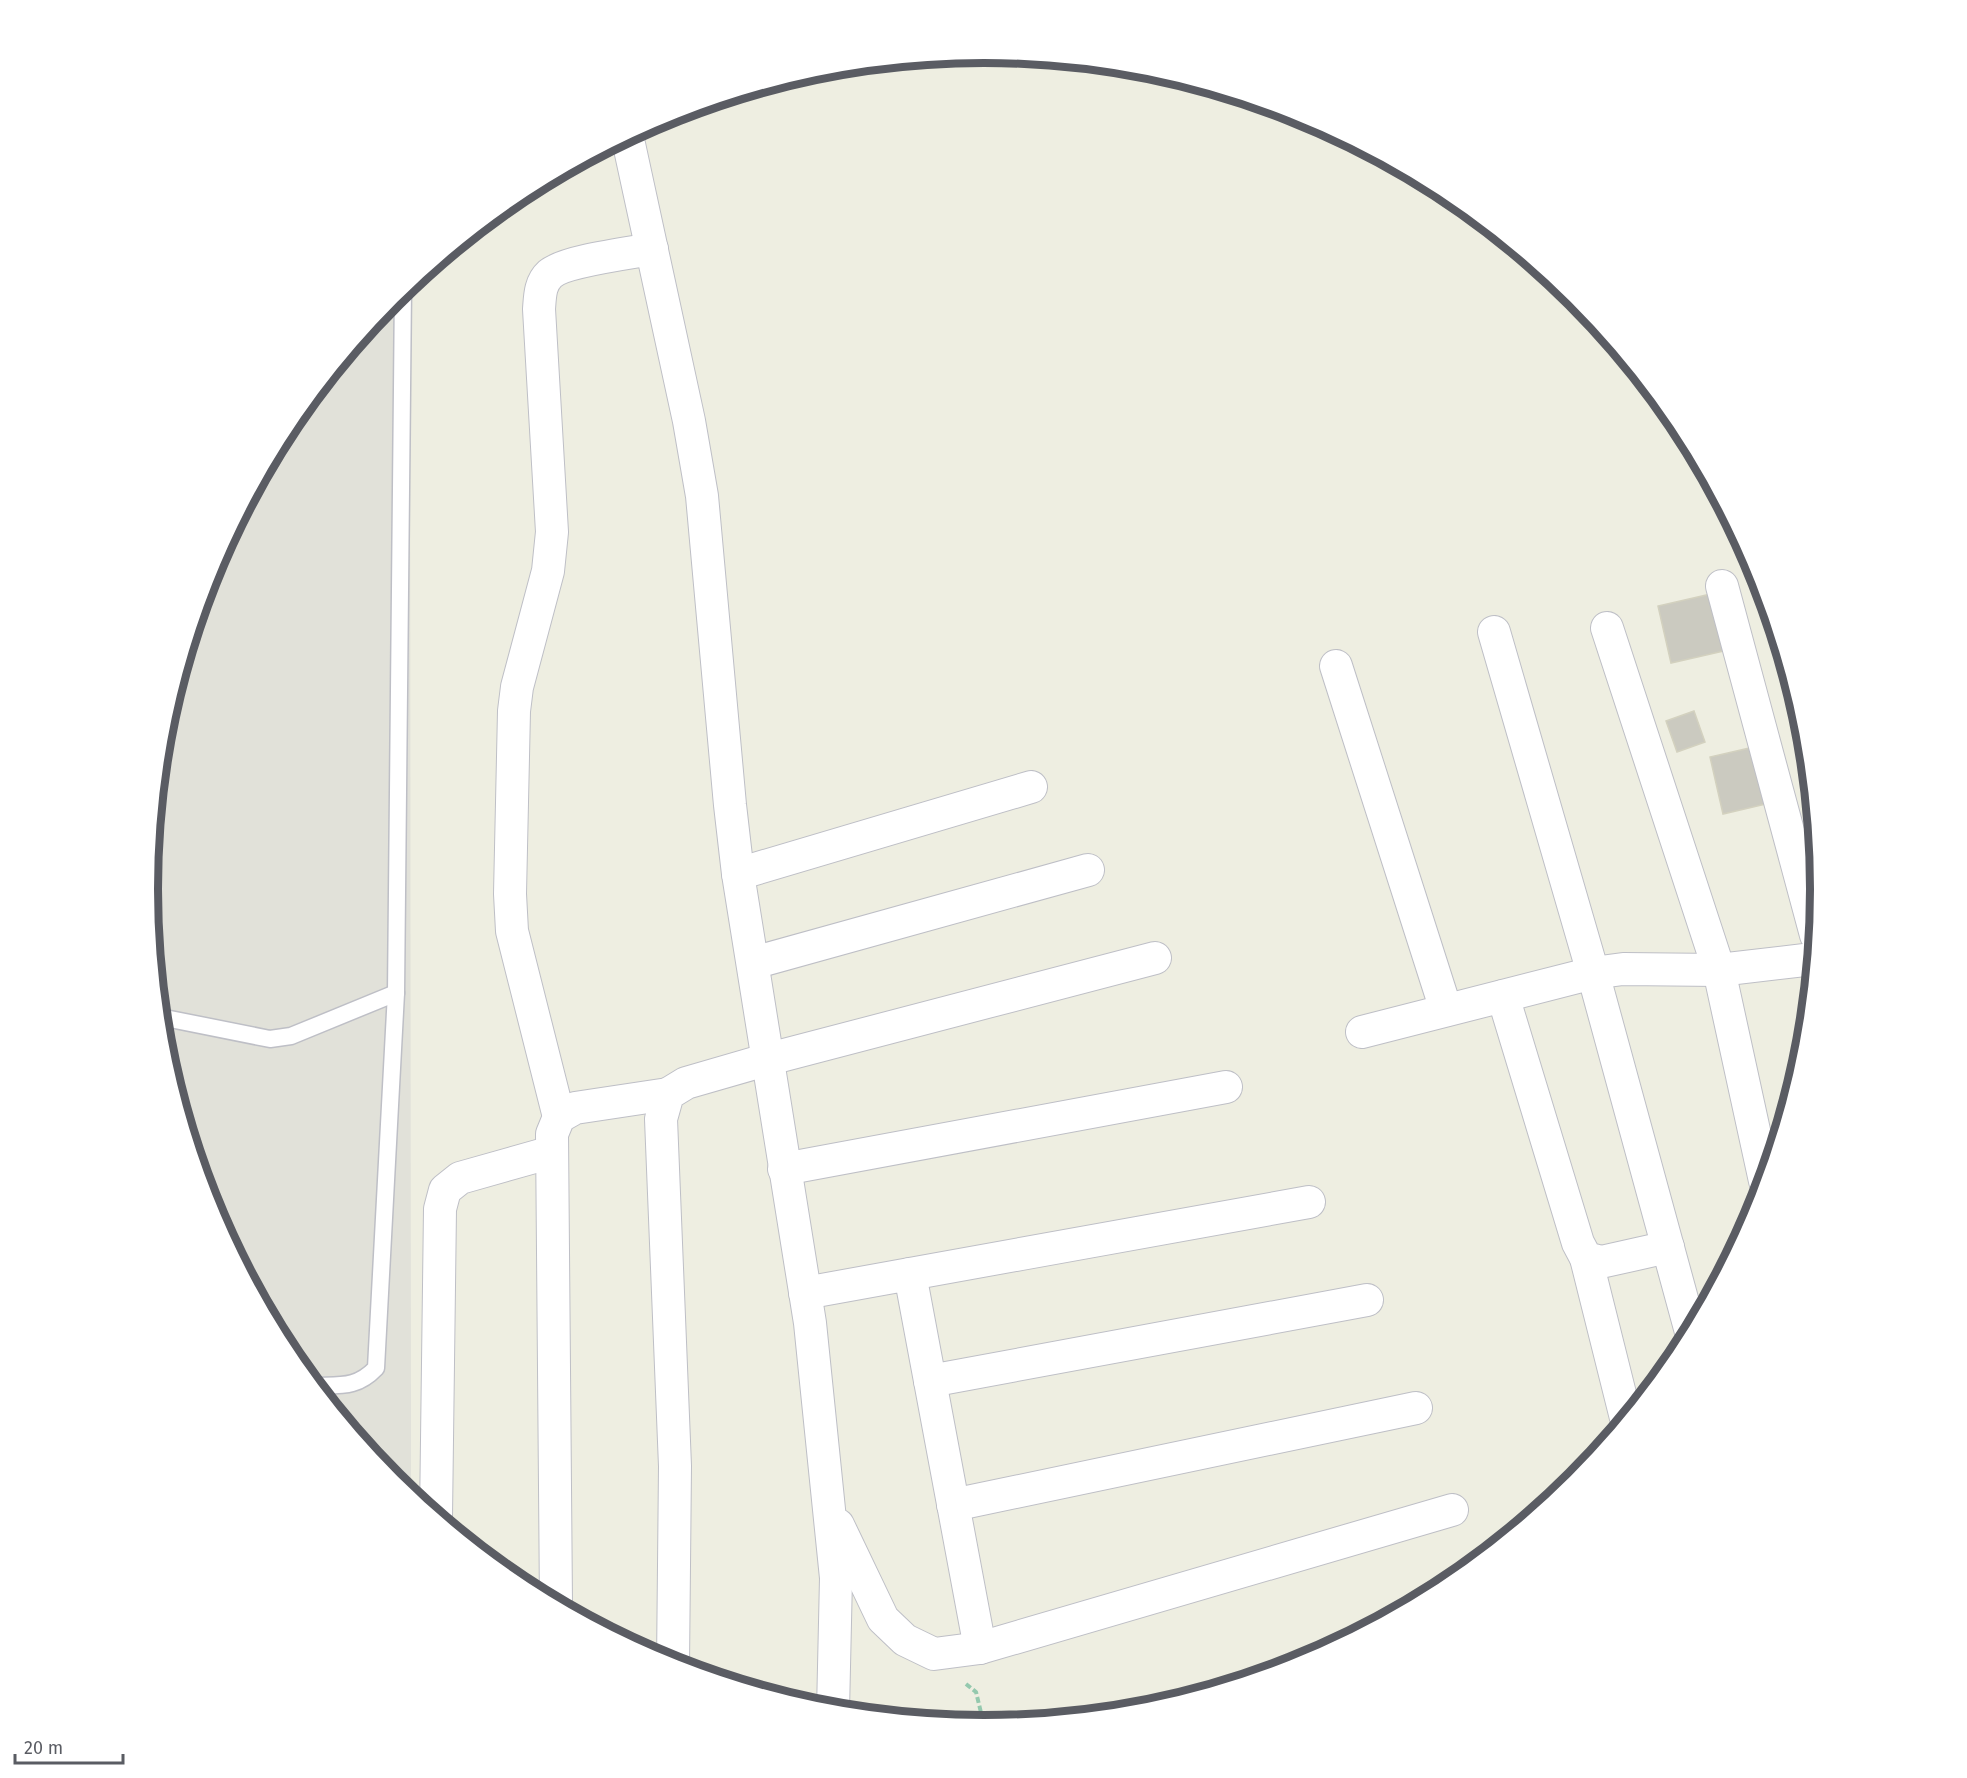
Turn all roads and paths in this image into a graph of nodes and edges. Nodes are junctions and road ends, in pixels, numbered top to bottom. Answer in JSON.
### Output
{"nodes":[{"id":1,"x":629,"y":143,"type":"edge"},
{"id":2,"x":652,"y":249,"type":"junction"},
{"id":3,"x":403,"y":301,"type":"edge"},
{"id":4,"x":1722,"y":586,"type":"dead end"},
{"id":5,"x":1607,"y":628,"type":"dead end"},
{"id":6,"x":1494,"y":633,"type":"dead end"},
{"id":7,"x":1336,"y":666,"type":"dead end"},
{"id":8,"x":1030,"y":787,"type":"dead end"},
{"id":9,"x":1088,"y":870,"type":"dead end"},
{"id":10,"x":738,"y":874,"type":"junction"},
{"id":11,"x":1809,"y":909,"type":"edge"},
{"id":12,"x":1155,"y":958,"type":"dead end"},
{"id":13,"x":1806,"y":960,"type":"edge"},
{"id":14,"x":753,"y":963,"type":"junction"},
{"id":15,"x":1719,"y":970,"type":"junction"},
{"id":16,"x":1593,"y":972,"type":"junction"},
{"id":17,"x":396,"y":993,"type":"junction"},
{"id":18,"x":1503,"y":996,"type":"junction"},
{"id":19,"x":1446,"y":1010,"type":"junction"},
{"id":20,"x":168,"y":1019,"type":"edge"},
{"id":21,"x":1362,"y":1032,"type":"dead end"},
{"id":22,"x":769,"y":1059,"type":"junction"},
{"id":23,"x":1226,"y":1087,"type":"dead end"},
{"id":24,"x":668,"y":1094,"type":"junction"},
{"id":25,"x":559,"y":1117,"type":"junction"},
{"id":26,"x":552,"y":1152,"type":"junction"},
{"id":27,"x":1762,"y":1166,"type":"edge"},
{"id":28,"x":784,"y":1169,"type":"junction"},
{"id":29,"x":1309,"y":1202,"type":"dead end"},
{"id":30,"x":1668,"y":1247,"type":"junction"},
{"id":31,"x":1586,"y":1258,"type":"junction"},
{"id":32,"x":910,"y":1274,"type":"junction"},
{"id":33,"x":805,"y":1293,"type":"junction"},
{"id":34,"x":1367,"y":1300,"type":"dead end"},
{"id":35,"x":1688,"y":1320,"type":"edge"},
{"id":36,"x":930,"y":1381,"type":"junction"},
{"id":37,"x":323,"y":1386,"type":"edge"},
{"id":38,"x":1416,"y":1408,"type":"dead end"},
{"id":39,"x":1624,"y":1410,"type":"edge"},
{"id":40,"x":828,"y":1505,"type":"junction"},
{"id":41,"x":953,"y":1505,"type":"junction"},
{"id":42,"x":436,"y":1507,"type":"edge"},
{"id":43,"x":1452,"y":1510,"type":"dead end"},
{"id":44,"x":556,"y":1595,"type":"edge"},
{"id":45,"x":980,"y":1648,"type":"junction"},
{"id":46,"x":673,"y":1654,"type":"edge"},
{"id":47,"x":833,"y":1701,"type":"edge"}],
"edges":[{"from":1,"to":2,"type":"street"},
{"from":2,"to":10,"type":"street"},
{"from":2,"to":25,"type":"street"},
{"from":3,"to":17,"type":"lane"},
{"from":4,"to":11,"type":"street"},
{"from":5,"to":15,"type":"street"},
{"from":6,"to":16,"type":"street"},
{"from":7,"to":19,"type":"street"},
{"from":8,"to":10,"type":"street"},
{"from":9,"to":14,"type":"street"},
{"from":10,"to":14,"type":"street"},
{"from":12,"to":22,"type":"street"},
{"from":13,"to":15,"type":"street"},
{"from":14,"to":22,"type":"street"},
{"from":15,"to":16,"type":"street"},
{"from":15,"to":27,"type":"street"},
{"from":16,"to":18,"type":"street"},
{"from":16,"to":30,"type":"street"},
{"from":17,"to":20,"type":"lane"},
{"from":17,"to":37,"type":"lane"},
{"from":18,"to":19,"type":"street"},
{"from":18,"to":31,"type":"street"},
{"from":19,"to":21,"type":"street"},
{"from":22,"to":24,"type":"street"},
{"from":22,"to":28,"type":"street"},
{"from":23,"to":28,"type":"street"},
{"from":24,"to":25,"type":"street"},
{"from":24,"to":46,"type":"street"},
{"from":25,"to":26,"type":"street"},
{"from":26,"to":42,"type":"street"},
{"from":26,"to":44,"type":"street"},
{"from":28,"to":33,"type":"street"},
{"from":29,"to":32,"type":"street"},
{"from":30,"to":31,"type":"street"},
{"from":30,"to":35,"type":"street"},
{"from":31,"to":39,"type":"street"},
{"from":32,"to":33,"type":"street"},
{"from":32,"to":36,"type":"street"},
{"from":33,"to":40,"type":"street"},
{"from":34,"to":36,"type":"street"},
{"from":36,"to":41,"type":"street"},
{"from":38,"to":41,"type":"street"},
{"from":40,"to":45,"type":"street"},
{"from":40,"to":47,"type":"street"},
{"from":41,"to":45,"type":"street"},
{"from":43,"to":45,"type":"street"}]}
